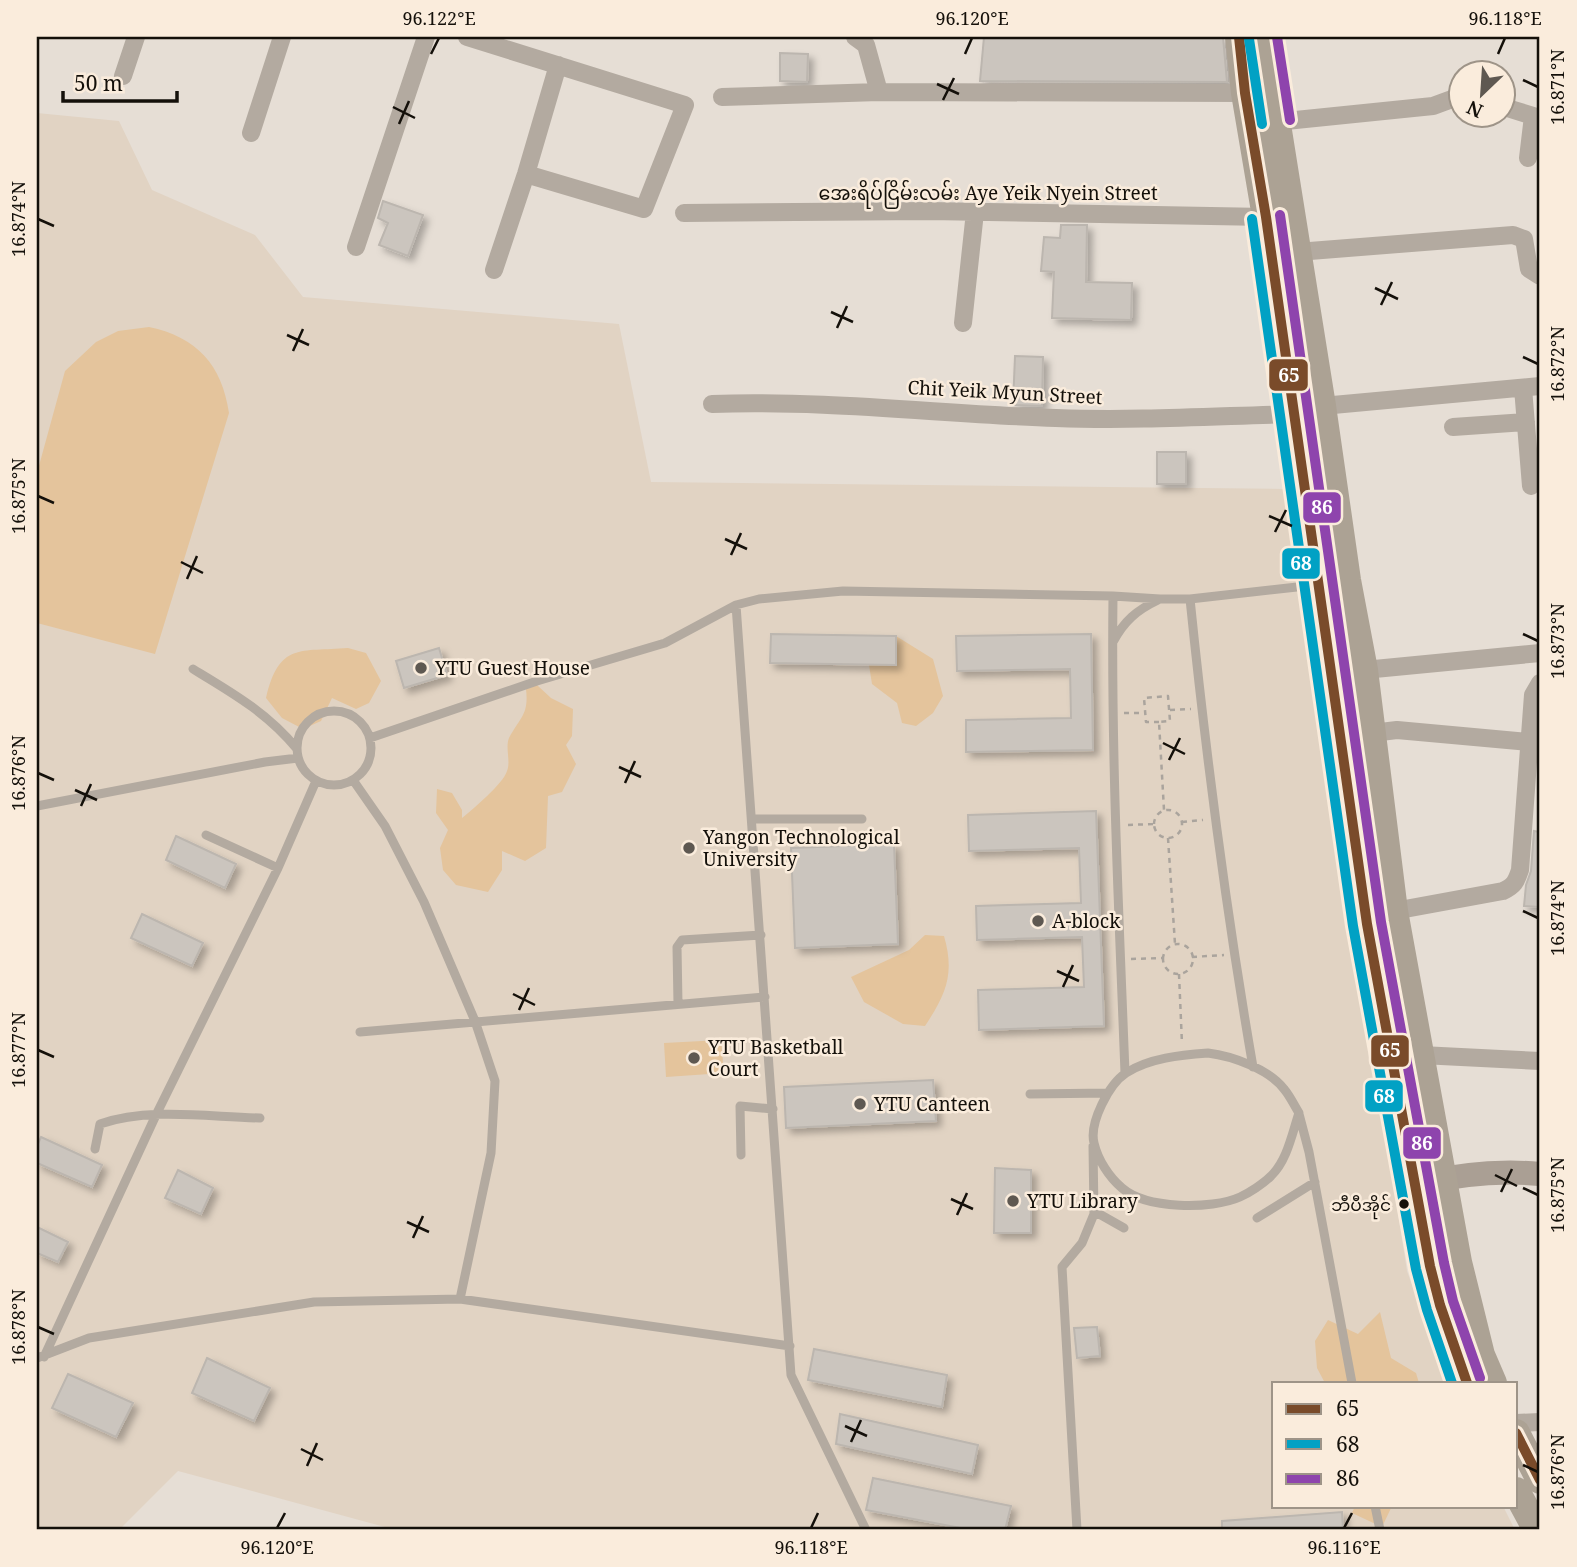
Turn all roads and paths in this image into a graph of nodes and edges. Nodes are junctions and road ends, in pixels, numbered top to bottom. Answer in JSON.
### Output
{"nodes":[{"id":1,"x":136,"y":37,"type":"edge"},
{"id":2,"x":282,"y":37,"type":"edge"},
{"id":3,"x":426,"y":37,"type":"edge"},
{"id":4,"x":467,"y":37,"type":"edge"},
{"id":5,"x":855,"y":37,"type":"edge"},
{"id":6,"x":1239,"y":37,"type":"edge"},
{"id":7,"x":1263,"y":37,"type":"edge"},
{"id":8,"x":558,"y":65,"type":"junction"},
{"id":9,"x":123,"y":76,"type":"dead end"},
{"id":10,"x":878,"y":92,"type":"junction"},
{"id":11,"x":1245,"y":93,"type":"junction"},
{"id":12,"x":723,"y":97,"type":"dead end"},
{"id":13,"x":1448,"y":100,"type":"edge"},
{"id":14,"x":1518,"y":112,"type":"edge"},
{"id":15,"x":1536,"y":117,"type":"edge"},
{"id":16,"x":1276,"y":122,"type":"junction"},
{"id":17,"x":251,"y":133,"type":"dead end"},
{"id":18,"x":1528,"y":158,"type":"dead end"},
{"id":19,"x":526,"y":174,"type":"junction"},
{"id":20,"x":975,"y":212,"type":"junction"},
{"id":21,"x":684,"y":213,"type":"dead end"},
{"id":22,"x":1279,"y":215,"type":"junction"},
{"id":23,"x":356,"y":247,"type":"dead end"},
{"id":24,"x":1297,"y":253,"type":"junction"},
{"id":25,"x":494,"y":270,"type":"dead end"},
{"id":26,"x":1540,"y":276,"type":"edge"},
{"id":27,"x":963,"y":323,"type":"dead end"},
{"id":28,"x":1532,"y":387,"type":"edge"},
{"id":29,"x":712,"y":404,"type":"dead end"},
{"id":30,"x":1322,"y":406,"type":"junction"},
{"id":31,"x":1295,"y":414,"type":"junction"},
{"id":32,"x":1526,"y":422,"type":"junction"},
{"id":33,"x":1453,"y":427,"type":"dead end"},
{"id":34,"x":1531,"y":486,"type":"dead end"},
{"id":35,"x":1334,"y":582,"type":"junction"},
{"id":36,"x":1113,"y":596,"type":"junction"},
{"id":37,"x":1191,"y":598,"type":"junction"},
{"id":38,"x":1160,"y":599,"type":"junction"},
{"id":39,"x":736,"y":605,"type":"junction"},
{"id":40,"x":1112,"y":643,"type":"junction"},
{"id":41,"x":1540,"y":653,"type":"edge"},
{"id":42,"x":193,"y":669,"type":"dead end"},
{"id":43,"x":1364,"y":670,"type":"junction"},
{"id":44,"x":1540,"y":683,"type":"edge"},
{"id":45,"x":1201,"y":708,"type":"junction"},
{"id":46,"x":1170,"y":710,"type":"junction"},
{"id":47,"x":1112,"y":712,"type":"junction"},
{"id":48,"x":1145,"y":713,"type":"junction"},
{"id":49,"x":1158,"y":722,"type":"junction"},
{"id":50,"x":1372,"y":733,"type":"junction"},
{"id":51,"x":370,"y":738,"type":"junction"},
{"id":52,"x":1528,"y":742,"type":"junction"},
{"id":53,"x":298,"y":753,"type":"junction"},
{"id":54,"x":316,"y":780,"type":"junction"},
{"id":55,"x":353,"y":780,"type":"junction"},
{"id":56,"x":37,"y":806,"type":"edge"},
{"id":57,"x":1164,"y":810,"type":"junction"},
{"id":58,"x":752,"y":819,"type":"junction"},
{"id":59,"x":862,"y":819,"type":"dead end"},
{"id":60,"x":1216,"y":819,"type":"junction"},
{"id":61,"x":1182,"y":822,"type":"junction"},
{"id":62,"x":1154,"y":824,"type":"junction"},
{"id":63,"x":1114,"y":825,"type":"junction"},
{"id":64,"x":206,"y":835,"type":"dead end"},
{"id":65,"x":1168,"y":838,"type":"junction"},
{"id":66,"x":278,"y":868,"type":"junction"},
{"id":67,"x":1394,"y":911,"type":"junction"},
{"id":68,"x":761,"y":935,"type":"junction"},
{"id":69,"x":1175,"y":944,"type":"junction"},
{"id":70,"x":1233,"y":954,"type":"junction"},
{"id":71,"x":1192,"y":957,"type":"junction"},
{"id":72,"x":1163,"y":958,"type":"junction"},
{"id":73,"x":1120,"y":959,"type":"junction"},
{"id":74,"x":1179,"y":973,"type":"junction"},
{"id":75,"x":765,"y":998,"type":"junction"},
{"id":76,"x":678,"y":1004,"type":"junction"},
{"id":77,"x":475,"y":1021,"type":"junction"},
{"id":78,"x":360,"y":1032,"type":"dead end"},
{"id":79,"x":1183,"y":1054,"type":"junction"},
{"id":80,"x":1421,"y":1055,"type":"junction"},
{"id":81,"x":1540,"y":1061,"type":"edge"},
{"id":82,"x":1253,"y":1067,"type":"junction"},
{"id":83,"x":1125,"y":1073,"type":"junction"},
{"id":84,"x":1108,"y":1093,"type":"junction"},
{"id":85,"x":1030,"y":1094,"type":"dead end"},
{"id":86,"x":773,"y":1109,"type":"junction"},
{"id":87,"x":1299,"y":1113,"type":"junction"},
{"id":88,"x":156,"y":1115,"type":"junction"},
{"id":89,"x":260,"y":1118,"type":"dead end"},
{"id":90,"x":1093,"y":1141,"type":"junction"},
{"id":91,"x":95,"y":1149,"type":"dead end"},
{"id":92,"x":741,"y":1155,"type":"dead end"},
{"id":93,"x":1540,"y":1174,"type":"edge"},
{"id":94,"x":1429,"y":1181,"type":"junction"},
{"id":95,"x":1315,"y":1182,"type":"junction"},
{"id":96,"x":1094,"y":1211,"type":"junction"},
{"id":97,"x":1257,"y":1218,"type":"dead end"},
{"id":98,"x":1124,"y":1228,"type":"dead end"},
{"id":99,"x":460,"y":1299,"type":"junction"},
{"id":100,"x":790,"y":1346,"type":"junction"},
{"id":101,"x":40,"y":1358,"type":"edge"},
{"id":102,"x":1352,"y":1382,"type":"edge"},
{"id":103,"x":1467,"y":1382,"type":"edge"},
{"id":104,"x":1493,"y":1382,"type":"edge"},
{"id":105,"x":1540,"y":1422,"type":"edge"},
{"id":106,"x":1518,"y":1423,"type":"edge"},
{"id":107,"x":1518,"y":1437,"type":"edge"},
{"id":108,"x":1540,"y":1480,"type":"edge"},
{"id":109,"x":1518,"y":1495,"type":"edge"},
{"id":110,"x":1375,"y":1508,"type":"edge"},
{"id":111,"x":866,"y":1530,"type":"edge"},
{"id":112,"x":1077,"y":1530,"type":"edge"},
{"id":113,"x":1380,"y":1530,"type":"edge"},
{"id":114,"x":1537,"y":1530,"type":"edge"}],
"edges":[{"from":1,"to":9,"type":"street"},
{"from":2,"to":17,"type":"street"},
{"from":3,"to":23,"type":"street"},
{"from":4,"to":8,"type":"street"},
{"from":5,"to":10,"type":"street"},
{"from":6,"to":11,"type":"main road"},
{"from":7,"to":16,"type":"main road"},
{"from":8,"to":19,"type":"street"},
{"from":8,"to":19,"type":"street"},
{"from":10,"to":11,"type":"street"},
{"from":10,"to":12,"type":"street"},
{"from":11,"to":22,"type":"main road"},
{"from":13,"to":16,"type":"street"},
{"from":14,"to":15,"type":"street"},
{"from":15,"to":18,"type":"street"},
{"from":16,"to":22,"type":"main road"},
{"from":19,"to":25,"type":"street"},
{"from":20,"to":21,"type":"street","name":"အေးရိပ်ငြိမ်းလမ်း Aye Yeik Nyein Street"},
{"from":20,"to":22,"type":"street","name":"အေးရိပ်ငြိမ်းလမ်း Aye Yeik Nyein Street"},
{"from":20,"to":27,"type":"street"},
{"from":22,"to":24,"type":"main road"},
{"from":22,"to":31,"type":"main road"},
{"from":24,"to":26,"type":"street"},
{"from":24,"to":30,"type":"main road"},
{"from":28,"to":30,"type":"street"},
{"from":28,"to":32,"type":"street"},
{"from":29,"to":31,"type":"street","name":"Chit Yeik Myun Street"},
{"from":30,"to":35,"type":"main road"},
{"from":31,"to":35,"type":"main road"},
{"from":32,"to":33,"type":"street"},
{"from":32,"to":34,"type":"street"},
{"from":35,"to":37,"type":"lane"},
{"from":35,"to":43,"type":"main road"},
{"from":35,"to":94,"type":"main road"},
{"from":36,"to":38,"type":"lane"},
{"from":36,"to":39,"type":"lane"},
{"from":36,"to":40,"type":"lane"},
{"from":37,"to":38,"type":"lane"},
{"from":37,"to":45,"type":"lane"},
{"from":38,"to":40,"type":"lane"},
{"from":39,"to":51,"type":"lane"},
{"from":39,"to":58,"type":"lane"},
{"from":40,"to":47,"type":"lane"},
{"from":41,"to":43,"type":"street"},
{"from":42,"to":53,"type":"lane"},
{"from":43,"to":50,"type":"main road"},
{"from":44,"to":52,"type":"street"},
{"from":45,"to":46,"type":"path"},
{"from":45,"to":60,"type":"lane"},
{"from":46,"to":48,"type":"path"},
{"from":46,"to":49,"type":"path"},
{"from":47,"to":48,"type":"path"},
{"from":47,"to":63,"type":"lane"},
{"from":48,"to":49,"type":"path"},
{"from":49,"to":57,"type":"path"},
{"from":50,"to":52,"type":"street"},
{"from":50,"to":67,"type":"main road"},
{"from":51,"to":53,"type":"lane"},
{"from":51,"to":55,"type":"lane"},
{"from":52,"to":67,"type":"street"},
{"from":53,"to":54,"type":"lane"},
{"from":53,"to":56,"type":"lane"},
{"from":54,"to":55,"type":"lane"},
{"from":54,"to":66,"type":"lane"},
{"from":55,"to":77,"type":"lane"},
{"from":57,"to":61,"type":"path"},
{"from":57,"to":62,"type":"path"},
{"from":58,"to":59,"type":"lane"},
{"from":58,"to":68,"type":"lane"},
{"from":60,"to":61,"type":"path"},
{"from":60,"to":70,"type":"lane"},
{"from":61,"to":65,"type":"path"},
{"from":62,"to":63,"type":"path"},
{"from":62,"to":65,"type":"path"},
{"from":63,"to":73,"type":"lane"},
{"from":64,"to":66,"type":"lane"},
{"from":65,"to":69,"type":"path"},
{"from":66,"to":88,"type":"lane"},
{"from":67,"to":80,"type":"main road"},
{"from":68,"to":75,"type":"lane"},
{"from":68,"to":76,"type":"lane"},
{"from":69,"to":71,"type":"path"},
{"from":69,"to":72,"type":"path"},
{"from":70,"to":71,"type":"path"},
{"from":70,"to":82,"type":"lane"},
{"from":71,"to":74,"type":"path"},
{"from":72,"to":73,"type":"path"},
{"from":72,"to":74,"type":"path"},
{"from":73,"to":83,"type":"lane"},
{"from":74,"to":79,"type":"path"},
{"from":75,"to":76,"type":"lane"},
{"from":75,"to":86,"type":"lane"},
{"from":76,"to":77,"type":"lane"},
{"from":77,"to":78,"type":"lane"},
{"from":77,"to":99,"type":"lane"},
{"from":79,"to":82,"type":"lane"},
{"from":79,"to":83,"type":"lane"},
{"from":80,"to":81,"type":"street"},
{"from":80,"to":94,"type":"main road"},
{"from":82,"to":87,"type":"lane"},
{"from":83,"to":84,"type":"lane"},
{"from":84,"to":85,"type":"lane"},
{"from":84,"to":90,"type":"lane"},
{"from":86,"to":92,"type":"lane"},
{"from":86,"to":100,"type":"lane"},
{"from":87,"to":90,"type":"lane"},
{"from":87,"to":95,"type":"lane"},
{"from":88,"to":89,"type":"lane"},
{"from":88,"to":91,"type":"lane"},
{"from":88,"to":101,"type":"lane"},
{"from":90,"to":96,"type":"lane"},
{"from":93,"to":94,"type":"main road"},
{"from":94,"to":103,"type":"main road"},
{"from":94,"to":104,"type":"main road"},
{"from":95,"to":97,"type":"lane"},
{"from":95,"to":102,"type":"lane"},
{"from":96,"to":98,"type":"lane"},
{"from":96,"to":112,"type":"lane"},
{"from":99,"to":100,"type":"lane"},
{"from":99,"to":101,"type":"lane"},
{"from":100,"to":111,"type":"lane"},
{"from":105,"to":106,"type":"street"},
{"from":107,"to":108,"type":"main road"},
{"from":109,"to":114,"type":"main road"},
{"from":110,"to":113,"type":"lane"}]}
